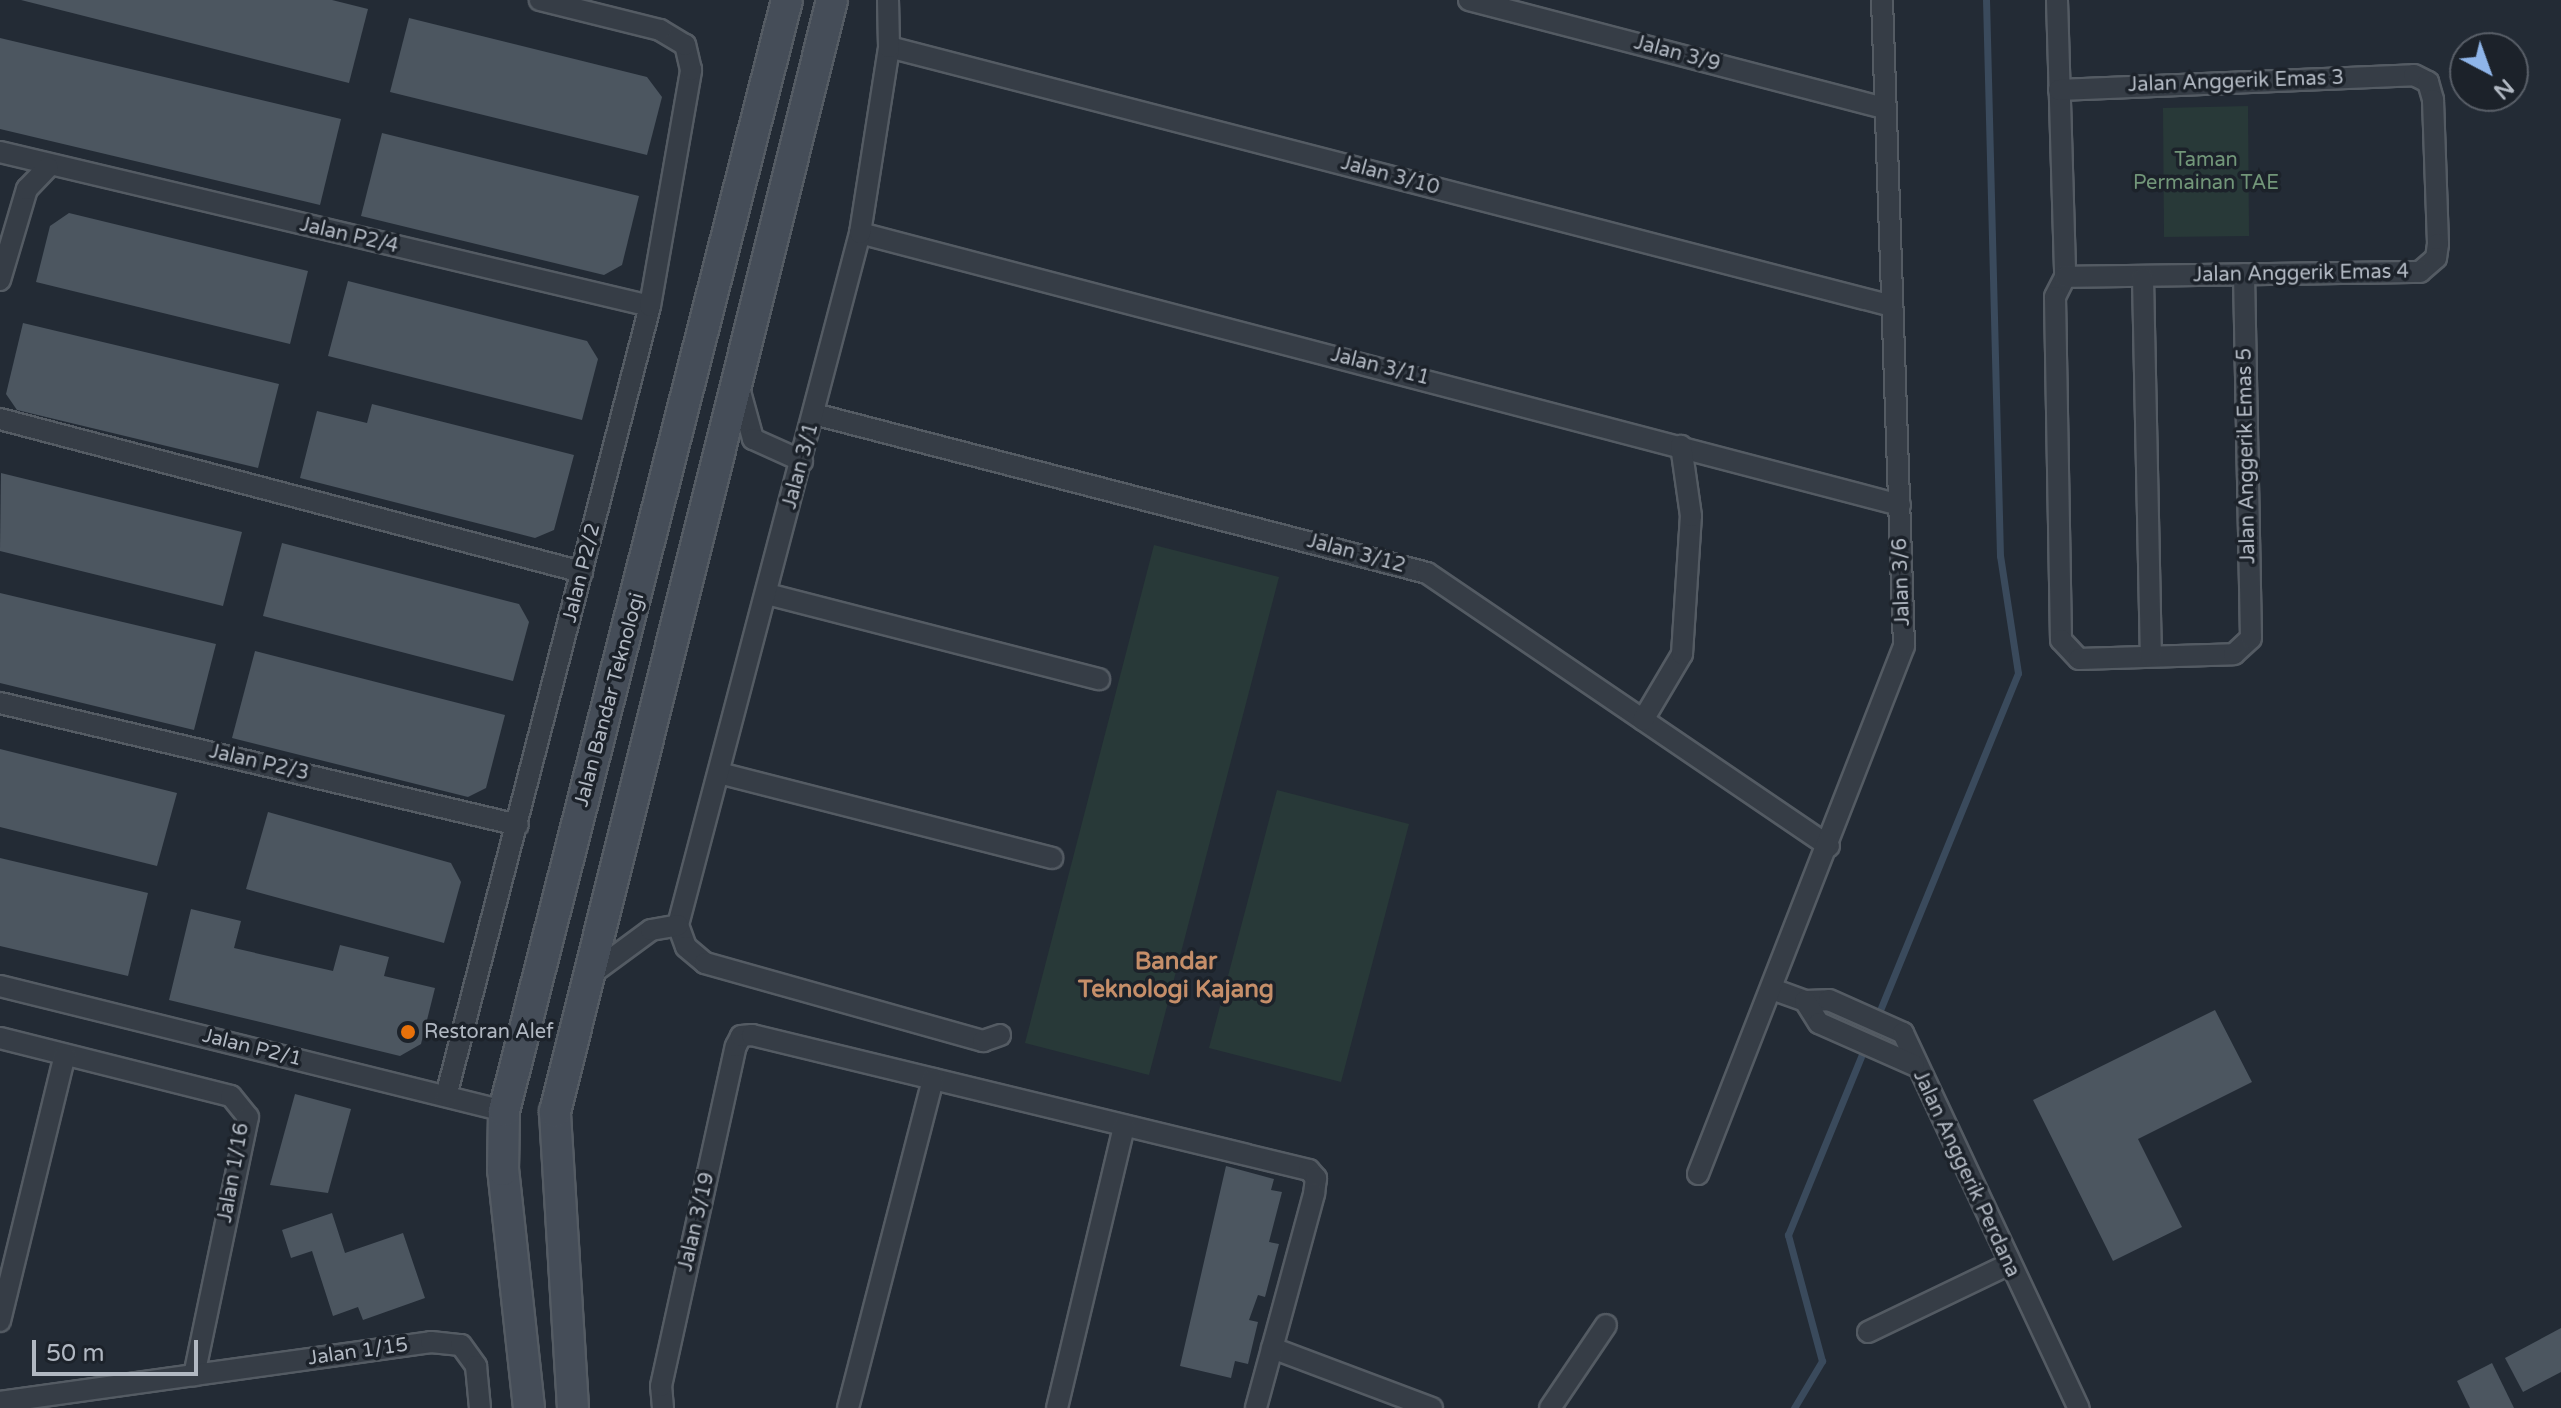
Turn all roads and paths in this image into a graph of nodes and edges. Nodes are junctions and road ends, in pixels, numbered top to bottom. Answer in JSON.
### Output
{"nodes":[{"id":1,"x":540,"y":0,"type":"edge"},
{"id":2,"x":787,"y":0,"type":"edge"},
{"id":3,"x":832,"y":0,"type":"edge"},
{"id":4,"x":888,"y":0,"type":"edge"},
{"id":5,"x":1469,"y":0,"type":"edge"},
{"id":6,"x":1882,"y":0,"type":"edge"},
{"id":7,"x":2057,"y":0,"type":"edge"},
{"id":8,"x":889,"y":47,"type":"junction"},
{"id":9,"x":2414,"y":75,"type":"joint"},
{"id":10,"x":2059,"y":90,"type":"junction"},
{"id":11,"x":1884,"y":108,"type":"junction"},
{"id":12,"x":0,"y":152,"type":"edge"},
{"id":13,"x":48,"y":167,"type":"junction"},
{"id":14,"x":860,"y":233,"type":"junction"},
{"id":15,"x":2244,"y":274,"type":"junction"},
{"id":16,"x":2065,"y":277,"type":"junction"},
{"id":17,"x":2143,"y":278,"type":"junction"},
{"id":18,"x":0,"y":280,"type":"edge"},
{"id":19,"x":650,"y":306,"type":"junction"},
{"id":20,"x":1892,"y":306,"type":"junction"},
{"id":21,"x":754,"y":316,"type":"junction"},
{"id":22,"x":709,"y":317,"type":"junction"},
{"id":23,"x":738,"y":380,"type":"junction"},
{"id":24,"x":814,"y":414,"type":"junction"},
{"id":25,"x":0,"y":419,"type":"edge"},
{"id":26,"x":1681,"y":446,"type":"junction"},
{"id":27,"x":802,"y":461,"type":"junction"},
{"id":28,"x":1900,"y":505,"type":"junction"},
{"id":29,"x":582,"y":572,"type":"junction"},
{"id":30,"x":767,"y":594,"type":"junction"},
{"id":31,"x":2151,"y":656,"type":"junction"},
{"id":32,"x":1099,"y":679,"type":"dead end"},
{"id":33,"x":0,"y":703,"type":"edge"},
{"id":34,"x":1643,"y":720,"type":"junction"},
{"id":35,"x":719,"y":773,"type":"junction"},
{"id":36,"x":518,"y":825,"type":"junction"},
{"id":37,"x":1829,"y":846,"type":"junction"},
{"id":38,"x":1052,"y":858,"type":"dead end"},
{"id":39,"x":678,"y":925,"type":"junction"},
{"id":40,"x":589,"y":976,"type":"junction"},
{"id":41,"x":0,"y":986,"type":"edge"},
{"id":42,"x":1772,"y":989,"type":"junction"},
{"id":43,"x":1805,"y":1001,"type":"junction"},
{"id":44,"x":1000,"y":1035,"type":"dead end"},
{"id":45,"x":0,"y":1038,"type":"edge"},
{"id":46,"x":65,"y":1055,"type":"junction"},
{"id":47,"x":1914,"y":1065,"type":"junction"},
{"id":48,"x":933,"y":1079,"type":"junction"},
{"id":49,"x":446,"y":1096,"type":"junction"},
{"id":50,"x":504,"y":1111,"type":"junction"},
{"id":51,"x":1124,"y":1126,"type":"junction"},
{"id":52,"x":1698,"y":1174,"type":"dead end"},
{"id":53,"x":2009,"y":1264,"type":"junction"},
{"id":54,"x":0,"y":1321,"type":"edge"},
{"id":55,"x":1606,"y":1325,"type":"dead end"},
{"id":56,"x":1868,"y":1332,"type":"dead end"},
{"id":57,"x":1272,"y":1348,"type":"junction"},
{"id":58,"x":194,"y":1375,"type":"junction"},
{"id":59,"x":0,"y":1402,"type":"edge"},
{"id":60,"x":574,"y":1405,"type":"edge"},
{"id":61,"x":480,"y":1408,"type":"edge"},
{"id":62,"x":529,"y":1408,"type":"edge"},
{"id":63,"x":663,"y":1408,"type":"edge"},
{"id":64,"x":848,"y":1408,"type":"edge"},
{"id":65,"x":1057,"y":1408,"type":"edge"},
{"id":66,"x":1256,"y":1408,"type":"edge"},
{"id":67,"x":1432,"y":1408,"type":"edge"},
{"id":68,"x":1550,"y":1408,"type":"edge"},
{"id":69,"x":2079,"y":1408,"type":"edge"}],
"edges":[{"from":1,"to":19,"type":"street","name":"Jalan P2/2"},
{"from":2,"to":22,"type":"street","name":"Jalan Bandar Teknologi"},
{"from":3,"to":21,"type":"street"},
{"from":4,"to":8,"type":"street","name":"Jalan 3/1"},
{"from":5,"to":11,"type":"street","name":"Jalan 3/9"},
{"from":6,"to":11,"type":"street","name":"Jalan 3/6"},
{"from":7,"to":10,"type":"street"},
{"from":8,"to":14,"type":"street","name":"Jalan 3/1"},
{"from":8,"to":20,"type":"street","name":"Jalan 3/10"},
{"from":9,"to":10,"type":"street","name":"Jalan Anggerik Emas 3"},
{"from":9,"to":15,"type":"street","name":"Jalan Anggerik Emas 4"},
{"from":10,"to":16,"type":"street"},
{"from":11,"to":20,"type":"street","name":"Jalan 3/6"},
{"from":12,"to":13,"type":"street","name":"Jalan P2/4"},
{"from":13,"to":18,"type":"street"},
{"from":13,"to":19,"type":"street","name":"Jalan P2/4"},
{"from":14,"to":24,"type":"street","name":"Jalan 3/1"},
{"from":14,"to":26,"type":"street","name":"Jalan 3/11"},
{"from":15,"to":17,"type":"street","name":"Jalan Anggerik Emas 4"},
{"from":15,"to":31,"type":"street","name":"Jalan Anggerik Emas 5"},
{"from":16,"to":17,"type":"street","name":"Jalan Anggerik Emas 4"},
{"from":16,"to":31,"type":"street"},
{"from":17,"to":31,"type":"street"},
{"from":19,"to":29,"type":"street","name":"Jalan P2/2"},
{"from":20,"to":28,"type":"street","name":"Jalan 3/6"},
{"from":21,"to":22,"type":"street"},
{"from":21,"to":23,"type":"street"},
{"from":22,"to":50,"type":"street","name":"Jalan Bandar Teknologi"},
{"from":23,"to":27,"type":"street"},
{"from":23,"to":40,"type":"street"},
{"from":24,"to":27,"type":"street","name":"Jalan 3/1"},
{"from":24,"to":34,"type":"street","name":"Jalan 3/12"},
{"from":25,"to":29,"type":"street"},
{"from":26,"to":28,"type":"street","name":"Jalan 3/11"},
{"from":26,"to":34,"type":"street"},
{"from":27,"to":30,"type":"street","name":"Jalan 3/1"},
{"from":28,"to":37,"type":"street","name":"Jalan 3/6"},
{"from":29,"to":36,"type":"street","name":"Jalan P2/2"},
{"from":30,"to":32,"type":"street"},
{"from":30,"to":35,"type":"street","name":"Jalan 3/1"},
{"from":33,"to":36,"type":"street","name":"Jalan P2/3"},
{"from":34,"to":37,"type":"street","name":"Jalan 3/12"},
{"from":35,"to":38,"type":"street"},
{"from":35,"to":39,"type":"street","name":"Jalan 3/1"},
{"from":36,"to":49,"type":"street","name":"Jalan P2/2"},
{"from":37,"to":42,"type":"street","name":"Jalan 3/6"},
{"from":39,"to":40,"type":"street"},
{"from":39,"to":44,"type":"street"},
{"from":40,"to":60,"type":"street"},
{"from":41,"to":49,"type":"street","name":"Jalan P2/1"},
{"from":42,"to":43,"type":"street","name":"Jalan Anggerik Perdana"},
{"from":42,"to":52,"type":"street","name":"Jalan 3/6"},
{"from":43,"to":47,"type":"street","name":"Jalan Anggerik Perdana"},
{"from":43,"to":47,"type":"street","name":"Jalan Anggerik Perdana"},
{"from":45,"to":46,"type":"street"},
{"from":46,"to":54,"type":"street"},
{"from":46,"to":58,"type":"street","name":"Jalan 1/16"},
{"from":47,"to":53,"type":"street","name":"Jalan Anggerik Perdana"},
{"from":48,"to":51,"type":"street"},
{"from":48,"to":63,"type":"street","name":"Jalan 3/19"},
{"from":48,"to":64,"type":"street"},
{"from":49,"to":50,"type":"street","name":"Jalan P2/1"},
{"from":50,"to":62,"type":"street","name":"Jalan Bandar Teknologi"},
{"from":51,"to":57,"type":"street"},
{"from":51,"to":65,"type":"street"},
{"from":53,"to":56,"type":"street"},
{"from":53,"to":69,"type":"street","name":"Jalan Anggerik Perdana"},
{"from":55,"to":68,"type":"street"},
{"from":57,"to":66,"type":"street"},
{"from":57,"to":67,"type":"street"},
{"from":58,"to":59,"type":"street","name":"Jalan 1/15"},
{"from":58,"to":61,"type":"street","name":"Jalan 1/15"}]}
